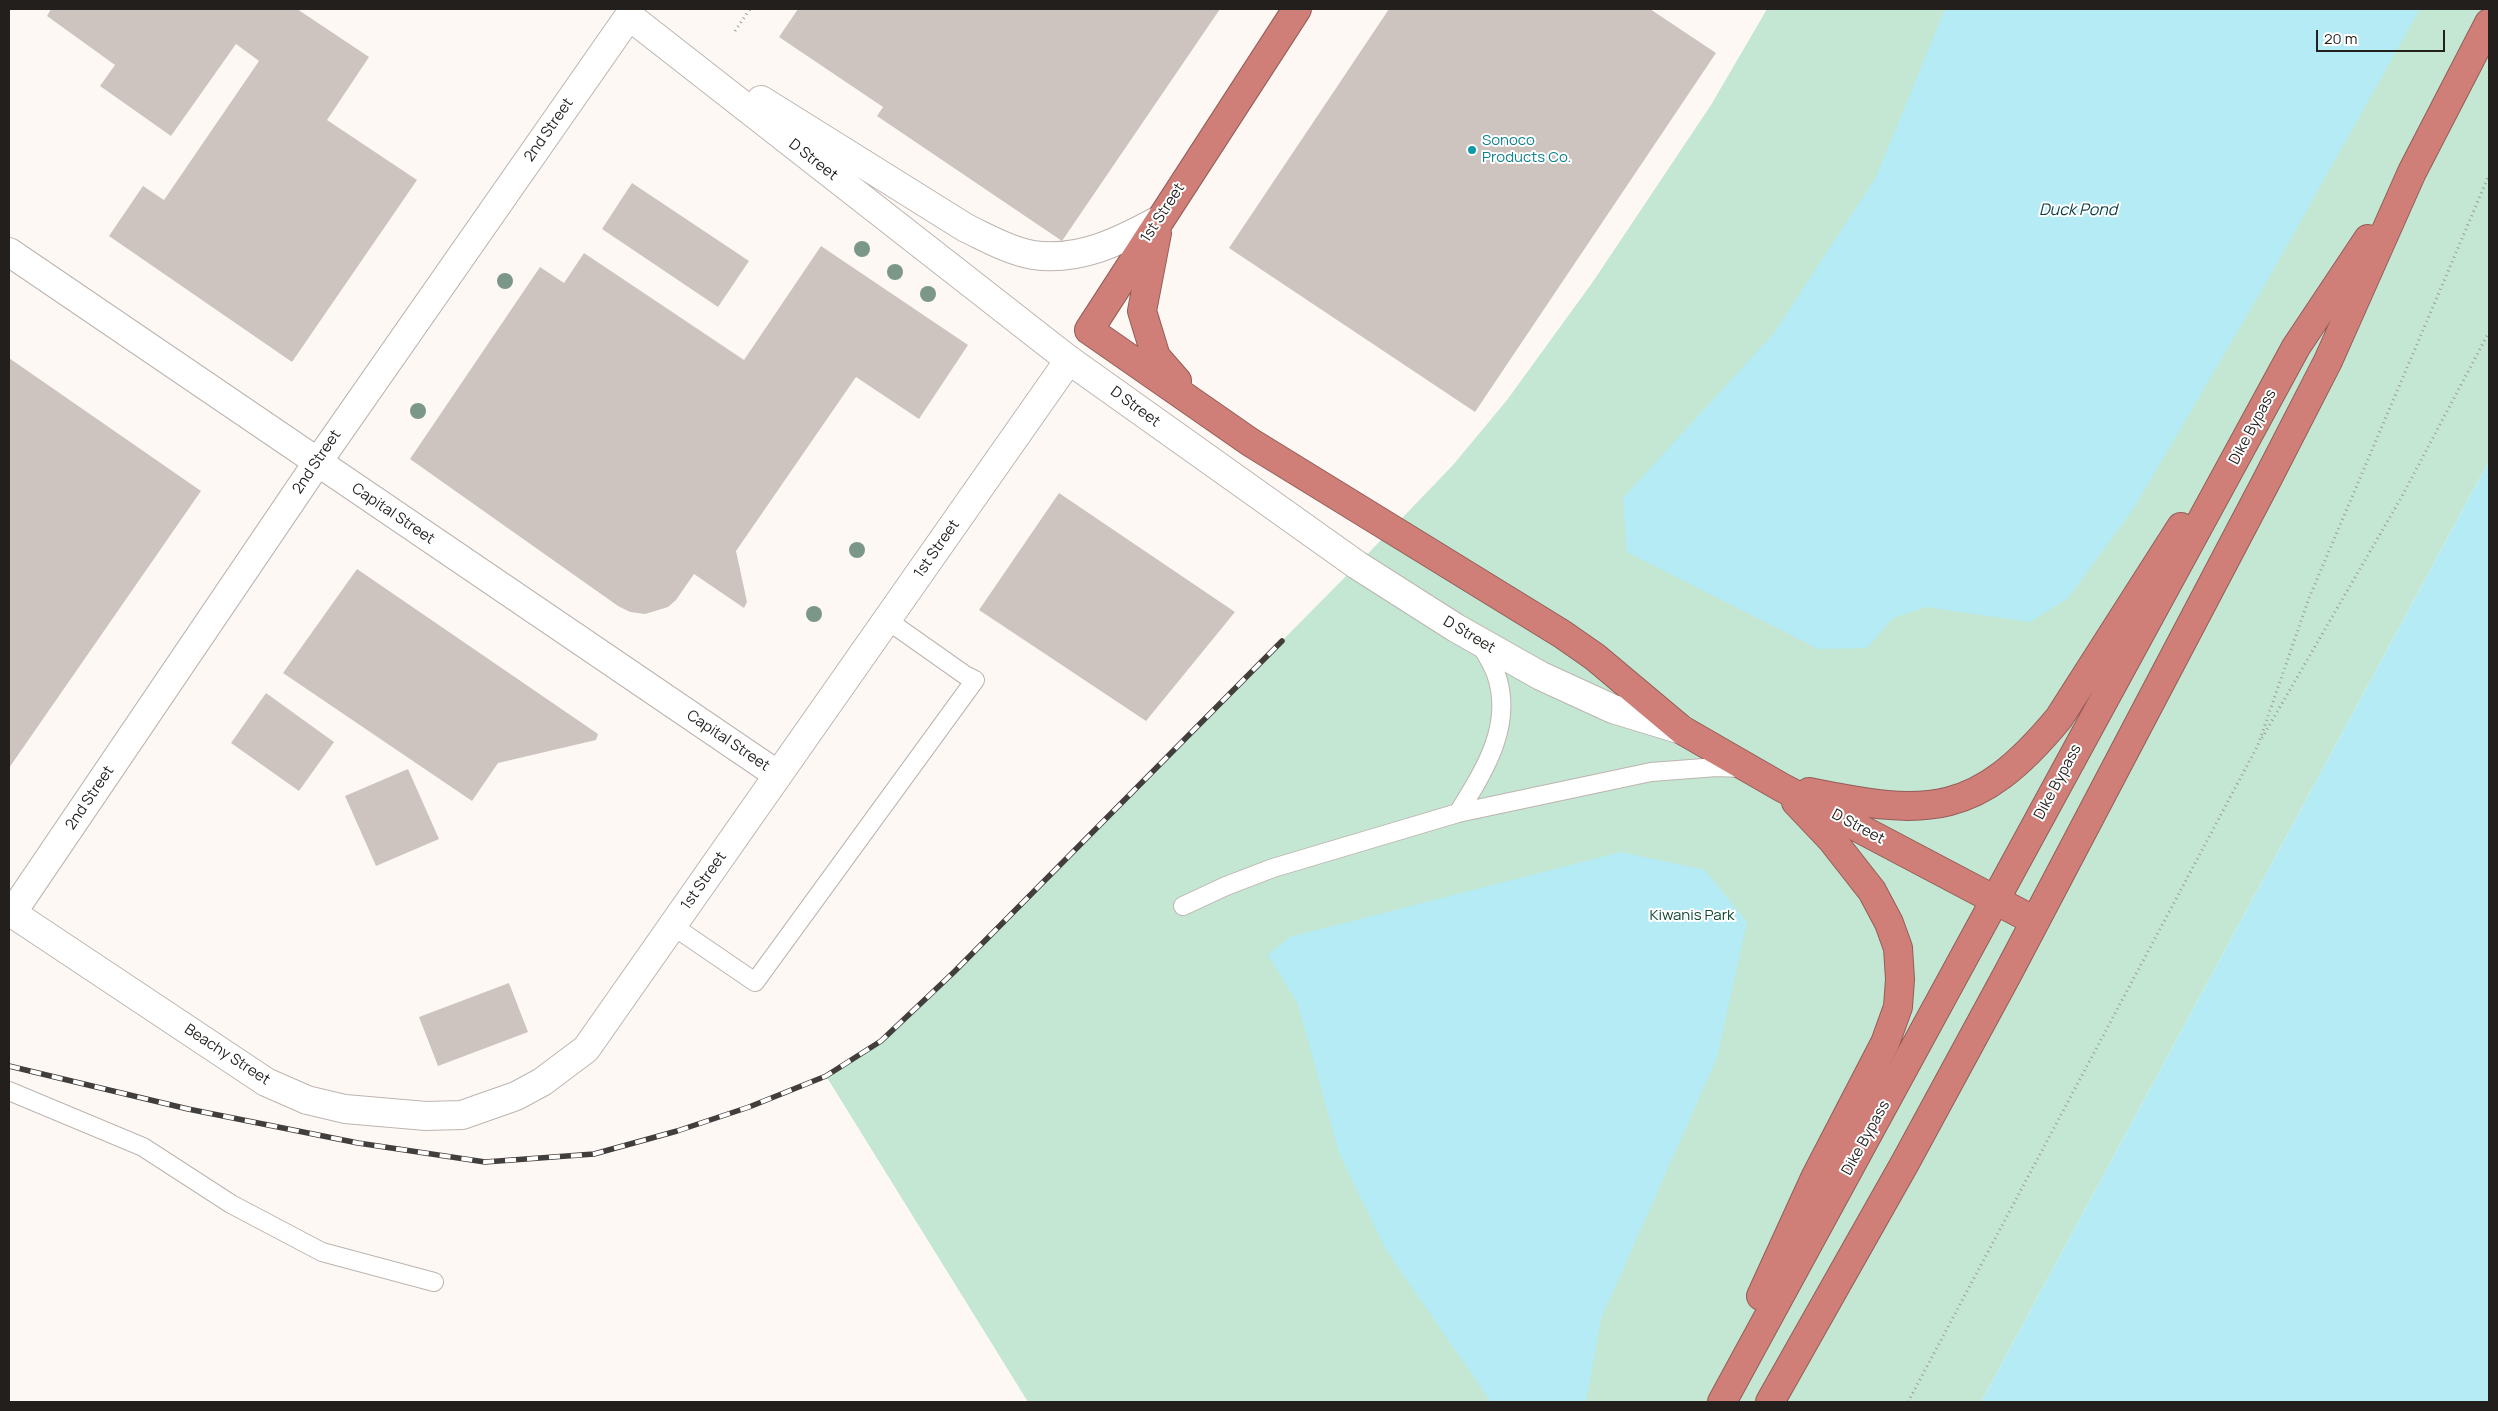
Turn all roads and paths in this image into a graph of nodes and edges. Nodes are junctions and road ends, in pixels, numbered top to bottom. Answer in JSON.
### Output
{"nodes":[{"id":1,"x":750,"y":9,"type":"edge"},
{"id":2,"x":1297,"y":9,"type":"edge"},
{"id":3,"x":624,"y":12,"type":"edge"},
{"id":4,"x":2489,"y":23,"type":"edge"},
{"id":5,"x":735,"y":30,"type":"dead end"},
{"id":6,"x":2412,"y":172,"type":"junction"},
{"id":7,"x":2489,"y":176,"type":"edge"},
{"id":8,"x":1159,"y":220,"type":"junction"},
{"id":9,"x":9,"y":252,"type":"edge"},
{"id":10,"x":1089,"y":330,"type":"junction"},
{"id":11,"x":2489,"y":332,"type":"edge"},
{"id":12,"x":2296,"y":347,"type":"junction"},
{"id":13,"x":1069,"y":360,"type":"junction"},
{"id":14,"x":1209,"y":414,"type":"junction"},
{"id":15,"x":317,"y":462,"type":"junction"},
{"id":16,"x":887,"y":620,"type":"junction"},
{"id":17,"x":1480,"y":642,"type":"junction"},
{"id":18,"x":1682,"y":730,"type":"junction"},
{"id":19,"x":2258,"y":745,"type":"junction"},
{"id":20,"x":1747,"y":768,"type":"junction"},
{"id":21,"x":778,"y":775,"type":"junction"},
{"id":22,"x":1781,"y":787,"type":"junction"},
{"id":23,"x":1458,"y":813,"type":"junction"},
{"id":24,"x":1996,"y":901,"type":"junction"},
{"id":25,"x":1183,"y":906,"type":"dead end"},
{"id":26,"x":10,"y":912,"type":"edge"},
{"id":27,"x":2035,"y":921,"type":"junction"},
{"id":28,"x":673,"y":926,"type":"junction"},
{"id":29,"x":555,"y":1072,"type":"joint"},
{"id":30,"x":9,"y":1091,"type":"edge"},
{"id":31,"x":434,"y":1282,"type":"dead end"},
{"id":32,"x":1711,"y":1402,"type":"edge"},
{"id":33,"x":1722,"y":1402,"type":"edge"},
{"id":34,"x":1770,"y":1402,"type":"edge"},
{"id":35,"x":1908,"y":1402,"type":"edge"}],
"edges":[{"from":1,"to":5,"type":"path"},
{"from":2,"to":8,"type":"highway","name":"1st Street"},
{"from":3,"to":8,"type":"street","name":"D Street"},
{"from":3,"to":13,"type":"street","name":"D Street"},
{"from":3,"to":15,"type":"street","name":"2nd Street"},
{"from":4,"to":6,"type":"highway","name":"Dike Bypass"},
{"from":6,"to":12,"type":"highway","name":"Dike Bypass"},
{"from":6,"to":27,"type":"highway","name":"Dike Bypass"},
{"from":7,"to":19,"type":"path"},
{"from":8,"to":10,"type":"highway","name":"1st Street"},
{"from":8,"to":14,"type":"highway"},
{"from":9,"to":15,"type":"street","name":"Capital Street"},
{"from":10,"to":13,"type":"street","name":"1st Street"},
{"from":10,"to":14,"type":"highway","name":"D Street"},
{"from":11,"to":19,"type":"path"},
{"from":12,"to":22,"type":"highway"},
{"from":12,"to":24,"type":"highway","name":"Dike Bypass"},
{"from":13,"to":16,"type":"street","name":"1st Street"},
{"from":13,"to":17,"type":"street","name":"D Street"},
{"from":14,"to":18,"type":"highway","name":"D Street"},
{"from":15,"to":21,"type":"street","name":"Capital Street"},
{"from":15,"to":26,"type":"street","name":"2nd Street"},
{"from":16,"to":21,"type":"street","name":"1st Street"},
{"from":16,"to":28,"type":"lane"},
{"from":17,"to":18,"type":"street","name":"D Street"},
{"from":17,"to":23,"type":"lane"},
{"from":18,"to":20,"type":"highway","name":"D Street"},
{"from":19,"to":35,"type":"path"},
{"from":20,"to":22,"type":"highway","name":"D Street"},
{"from":20,"to":23,"type":"lane"},
{"from":21,"to":28,"type":"street","name":"1st Street"},
{"from":22,"to":24,"type":"highway","name":"D Street"},
{"from":22,"to":32,"type":"highway"},
{"from":23,"to":25,"type":"lane"},
{"from":24,"to":27,"type":"highway","name":"D Street"},
{"from":24,"to":33,"type":"highway","name":"Dike Bypass"},
{"from":26,"to":29,"type":"street","name":"Beachy Street"},
{"from":27,"to":34,"type":"highway","name":"Dike Bypass"},
{"from":28,"to":29,"type":"street","name":"1st Street"},
{"from":30,"to":31,"type":"lane"}]}
